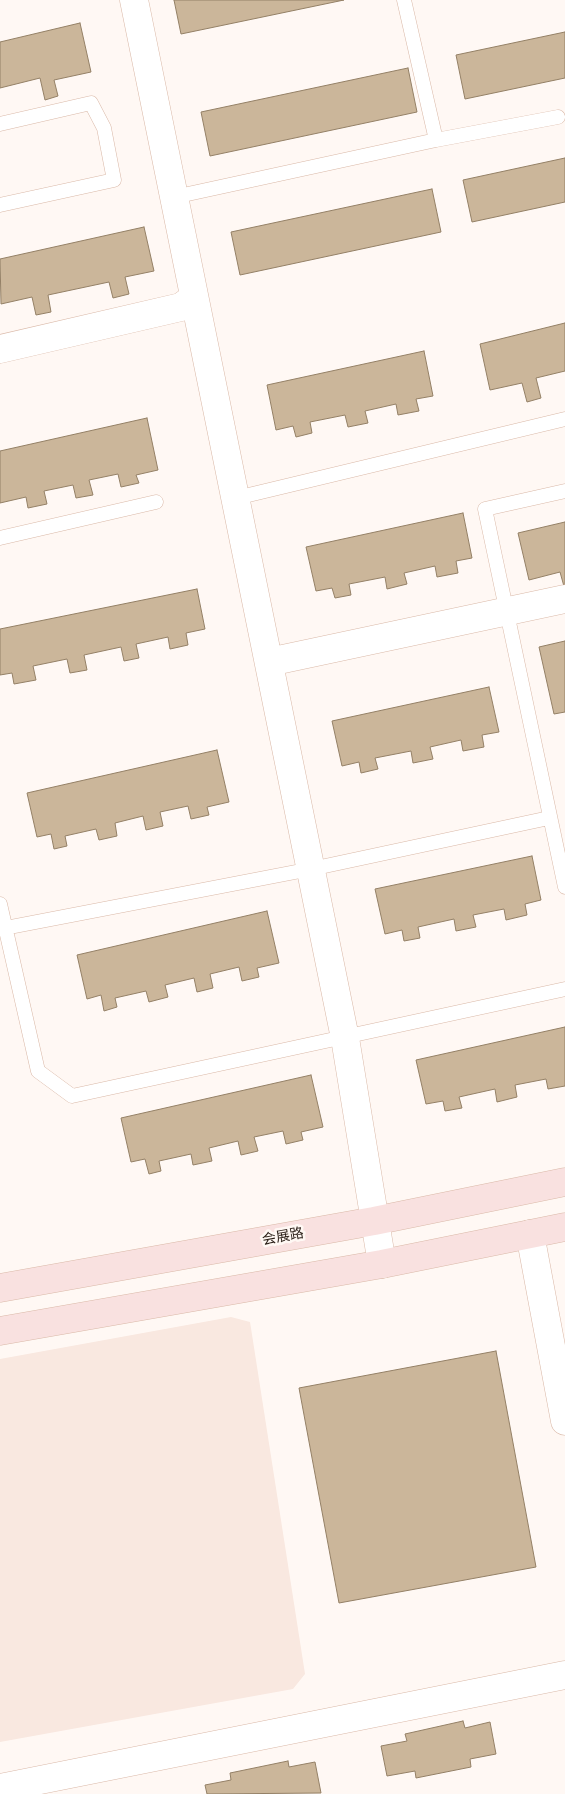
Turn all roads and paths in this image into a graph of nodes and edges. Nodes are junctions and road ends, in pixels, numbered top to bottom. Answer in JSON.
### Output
{"nodes":[{"id":1,"x":134,"y":0,"type":"edge"},
{"id":2,"x":404,"y":0,"type":"edge"},
{"id":3,"x":558,"y":117,"type":"dead end"},
{"id":4,"x":0,"y":124,"type":"edge"},
{"id":5,"x":436,"y":140,"type":"junction"},
{"id":6,"x":174,"y":197,"type":"junction"},
{"id":7,"x":0,"y":205,"type":"edge"},
{"id":8,"x":193,"y":298,"type":"junction"},
{"id":9,"x":0,"y":349,"type":"edge"},
{"id":10,"x":565,"y":419,"type":"edge"},
{"id":11,"x":565,"y":491,"type":"edge"},
{"id":12,"x":236,"y":498,"type":"junction"},
{"id":13,"x":156,"y":502,"type":"dead end"},
{"id":14,"x":0,"y":538,"type":"edge"},
{"id":15,"x":565,"y":599,"type":"edge"},
{"id":16,"x":506,"y":612,"type":"junction"},
{"id":17,"x":269,"y":662,"type":"junction"},
{"id":18,"x":550,"y":818,"type":"junction"},
{"id":19,"x":311,"y":869,"type":"junction"},
{"id":20,"x":565,"y":887,"type":"edge"},
{"id":21,"x":0,"y":904,"type":"edge"},
{"id":22,"x":6,"y":928,"type":"junction"},
{"id":23,"x":565,"y":989,"type":"edge"},
{"id":24,"x":345,"y":1038,"type":"junction"},
{"id":25,"x":565,"y":1182,"type":"edge"},
{"id":26,"x":374,"y":1221,"type":"junction"},
{"id":27,"x":565,"y":1227,"type":"edge"},
{"id":28,"x":530,"y":1234,"type":"junction"},
{"id":29,"x":382,"y":1264,"type":"junction"},
{"id":30,"x":0,"y":1288,"type":"edge"},
{"id":31,"x":0,"y":1331,"type":"edge"},
{"id":32,"x":565,"y":1421,"type":"edge"},
{"id":33,"x":565,"y":1675,"type":"edge"},
{"id":34,"x":0,"y":1788,"type":"edge"}],
"edges":[{"from":1,"to":6,"type":"street"},
{"from":2,"to":5,"type":"lane"},
{"from":3,"to":5,"type":"lane"},
{"from":4,"to":7,"type":"lane"},
{"from":5,"to":6,"type":"lane"},
{"from":6,"to":8,"type":"street"},
{"from":8,"to":9,"type":"street"},
{"from":8,"to":12,"type":"street"},
{"from":10,"to":12,"type":"lane"},
{"from":11,"to":16,"type":"lane"},
{"from":12,"to":17,"type":"street"},
{"from":13,"to":14,"type":"lane"},
{"from":15,"to":16,"type":"street"},
{"from":16,"to":17,"type":"street"},
{"from":16,"to":18,"type":"lane"},
{"from":17,"to":19,"type":"street"},
{"from":18,"to":19,"type":"lane"},
{"from":18,"to":20,"type":"lane"},
{"from":19,"to":22,"type":"lane"},
{"from":19,"to":24,"type":"street"},
{"from":21,"to":22,"type":"lane"},
{"from":22,"to":24,"type":"lane"},
{"from":23,"to":24,"type":"lane"},
{"from":24,"to":26,"type":"street"},
{"from":25,"to":26,"type":"street","name":"会展路"},
{"from":26,"to":29,"type":"street"},
{"from":26,"to":30,"type":"street","name":"会展路"},
{"from":27,"to":28,"type":"street"},
{"from":28,"to":29,"type":"street"},
{"from":28,"to":32,"type":"street"},
{"from":29,"to":31,"type":"street"},
{"from":33,"to":34,"type":"street"}]}
